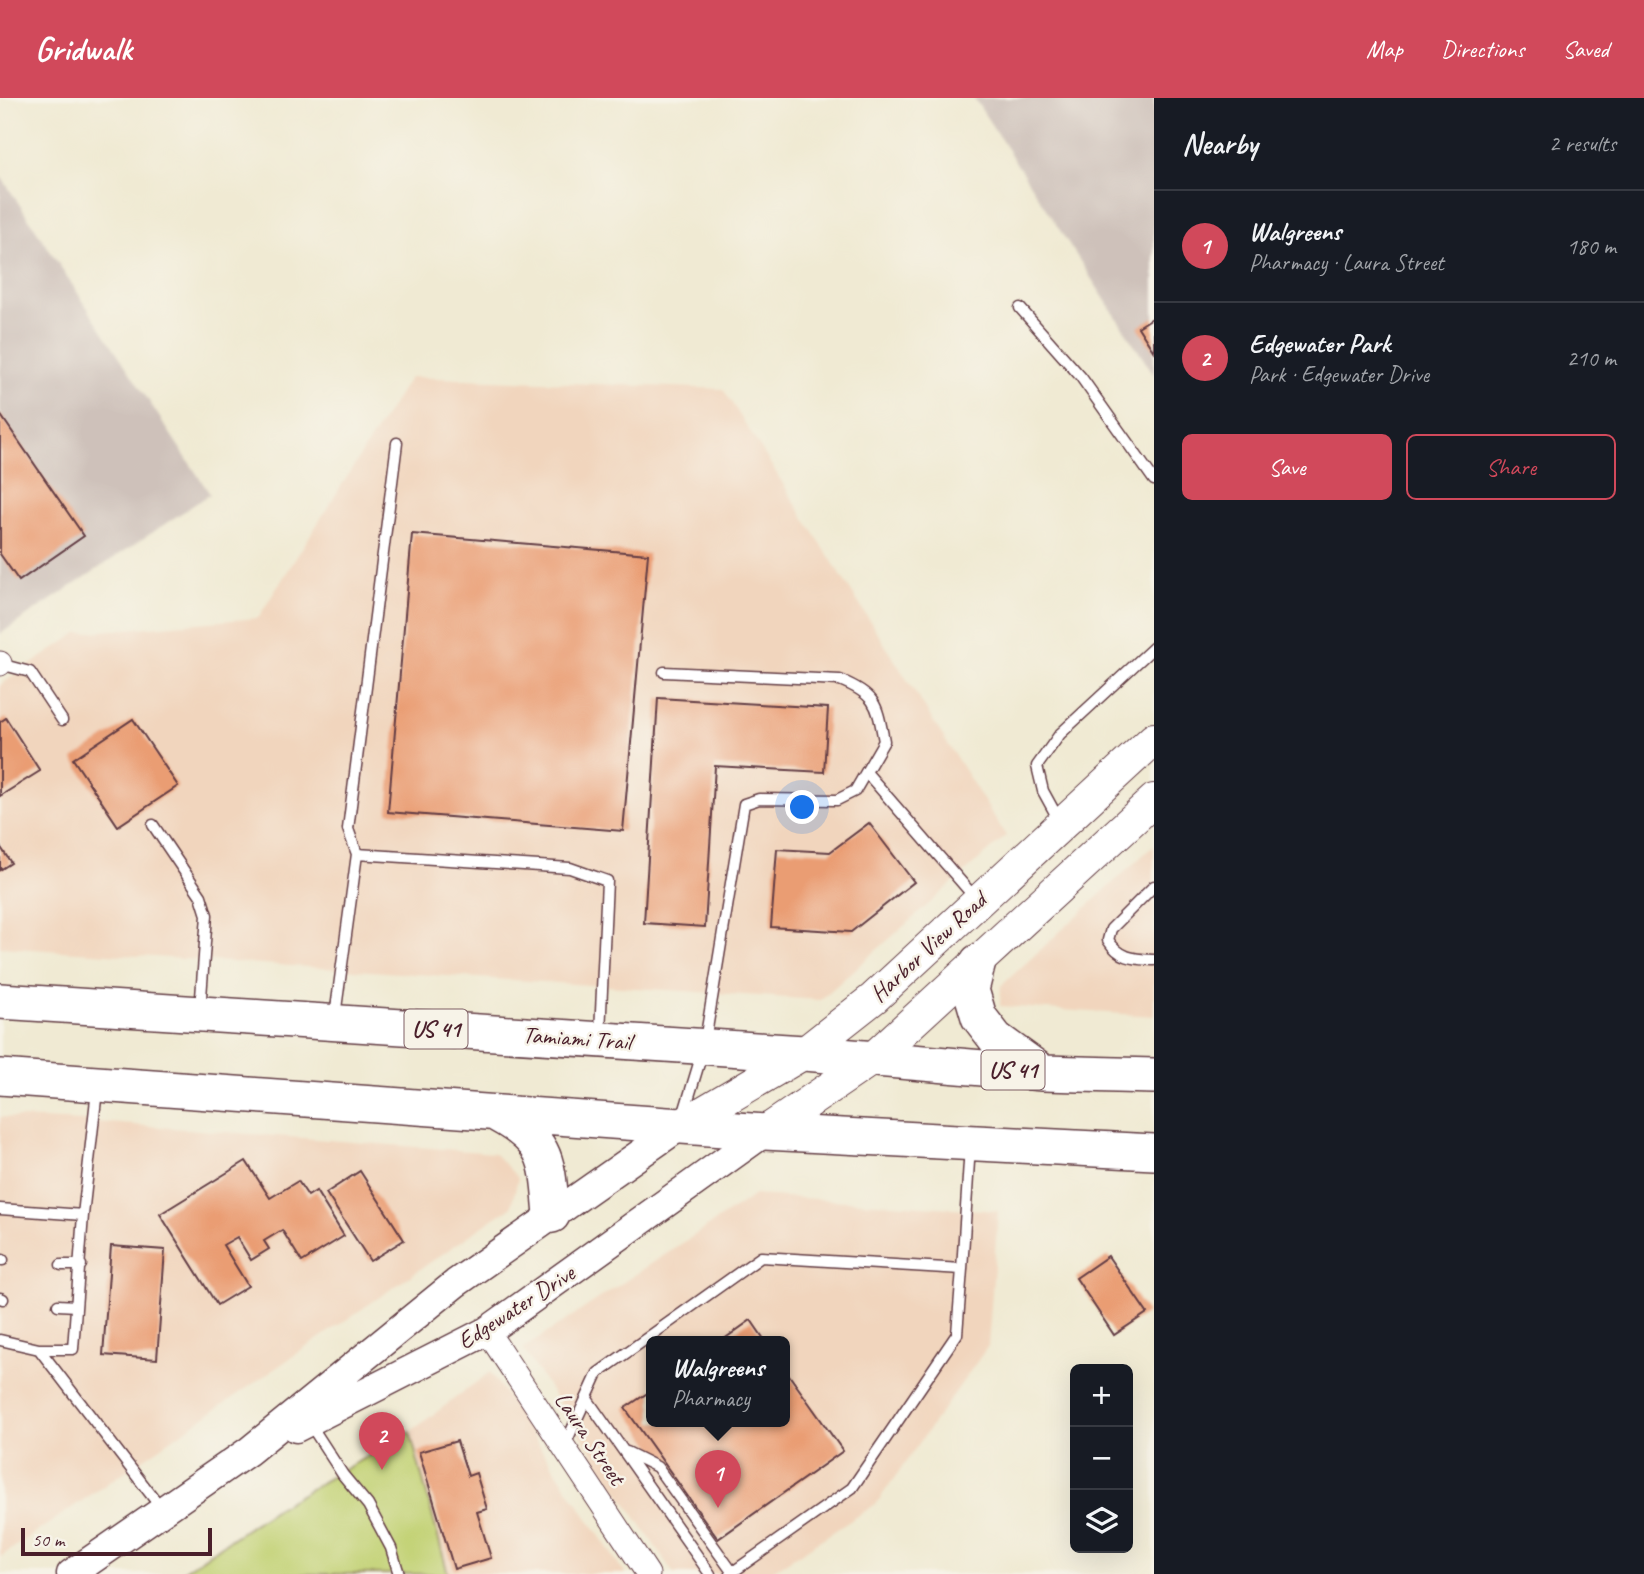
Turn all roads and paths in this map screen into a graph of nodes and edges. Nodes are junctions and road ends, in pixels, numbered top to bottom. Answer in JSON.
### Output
{"nodes":[{"id":1,"x":1020,"y":307,"type":"dead end"},
{"id":2,"x":397,"y":443,"type":"dead end"},
{"id":3,"x":1154,"y":480,"type":"edge"},
{"id":4,"x":1154,"y":647,"type":"edge"},
{"id":5,"x":0,"y":664,"type":"edge"},
{"id":6,"x":664,"y":672,"type":"dead end"},
{"id":7,"x":62,"y":720,"type":"dead end"},
{"id":8,"x":1154,"y":739,"type":"edge"},
{"id":9,"x":866,"y":772,"type":"junction"},
{"id":10,"x":1154,"y":800,"type":"edge"},
{"id":11,"x":1061,"y":824,"type":"junction"},
{"id":12,"x":153,"y":825,"type":"dead end"},
{"id":13,"x":357,"y":854,"type":"junction"},
{"id":14,"x":1154,"y":886,"type":"edge"},
{"id":15,"x":978,"y":901,"type":"junction"},
{"id":16,"x":1154,"y":960,"type":"edge"},
{"id":17,"x":978,"y":962,"type":"junction"},
{"id":18,"x":0,"y":1001,"type":"edge"},
{"id":19,"x":200,"y":1014,"type":"junction"},
{"id":20,"x":335,"y":1023,"type":"junction"},
{"id":21,"x":600,"y":1040,"type":"junction"},
{"id":22,"x":704,"y":1047,"type":"junction"},
{"id":23,"x":804,"y":1053,"type":"junction"},
{"id":24,"x":872,"y":1059,"type":"junction"},
{"id":25,"x":1043,"y":1073,"type":"junction"},
{"id":26,"x":1154,"y":1076,"type":"edge"},
{"id":27,"x":0,"y":1077,"type":"edge"},
{"id":28,"x":97,"y":1084,"type":"junction"},
{"id":29,"x":495,"y":1113,"type":"junction"},
{"id":30,"x":680,"y":1126,"type":"junction"},
{"id":31,"x":765,"y":1132,"type":"junction"},
{"id":32,"x":970,"y":1143,"type":"junction"},
{"id":33,"x":1154,"y":1152,"type":"edge"},
{"id":34,"x":0,"y":1209,"type":"edge"},
{"id":35,"x":83,"y":1215,"type":"junction"},
{"id":36,"x":552,"y":1215,"type":"junction"},
{"id":37,"x":61,"y":1265,"type":"dead end"},
{"id":38,"x":81,"y":1265,"type":"junction"},
{"id":39,"x":962,"y":1269,"type":"junction"},
{"id":40,"x":58,"y":1305,"type":"dead end"},
{"id":41,"x":76,"y":1306,"type":"junction"},
{"id":42,"x":487,"y":1332,"type":"junction"},
{"id":43,"x":650,"y":1336,"type":"edge"},
{"id":44,"x":646,"y":1339,"type":"edge"},
{"id":45,"x":0,"y":1340,"type":"edge"},
{"id":46,"x":39,"y":1349,"type":"junction"},
{"id":47,"x":587,"y":1398,"type":"junction"},
{"id":48,"x":308,"y":1421,"type":"junction"},
{"id":49,"x":564,"y":1447,"type":"junction"},
{"id":50,"x":249,"y":1451,"type":"junction"},
{"id":51,"x":624,"y":1451,"type":"junction"},
{"id":52,"x":163,"y":1510,"type":"junction"},
{"id":53,"x":732,"y":1573,"type":"edge"},
{"id":54,"x":71,"y":1574,"type":"edge"},
{"id":55,"x":399,"y":1574,"type":"edge"},
{"id":56,"x":648,"y":1574,"type":"edge"},
{"id":57,"x":710,"y":1574,"type":"edge"}],
"edges":[{"from":1,"to":3,"type":"lane"},
{"from":2,"to":13,"type":"lane"},
{"from":4,"to":11,"type":"lane"},
{"from":5,"to":7,"type":"lane"},
{"from":6,"to":9,"type":"lane"},
{"from":8,"to":11,"type":"main road","name":"Harbor View Road"},
{"from":9,"to":15,"type":"lane"},
{"from":9,"to":22,"type":"lane"},
{"from":10,"to":17,"type":"main road","name":"Harbor View Road"},
{"from":11,"to":15,"type":"main road","name":"Harbor View Road"},
{"from":12,"to":19,"type":"lane"},
{"from":13,"to":20,"type":"lane"},
{"from":13,"to":21,"type":"lane"},
{"from":14,"to":16,"type":"lane"},
{"from":15,"to":23,"type":"main road","name":"Harbor View Road"},
{"from":17,"to":24,"type":"main road","name":"Harbor View Road"},
{"from":17,"to":25,"type":"main road"},
{"from":18,"to":19,"type":"main road","name":"Tamiami Trail","number":"US 41"},
{"from":19,"to":20,"type":"main road","name":"Tamiami Trail","number":"US 41"},
{"from":20,"to":21,"type":"main road","name":"Tamiami Trail","number":"US 41"},
{"from":21,"to":22,"type":"main road","name":"Tamiami Trail","number":"US 41"},
{"from":22,"to":23,"type":"main road","name":"Tamiami Trail","number":"US 41"},
{"from":22,"to":30,"type":"lane"},
{"from":23,"to":24,"type":"main road","name":"Tamiami Trail","number":"US 41"},
{"from":23,"to":30,"type":"main road","name":"Harbor View Road"},
{"from":24,"to":25,"type":"main road","name":"Tamiami Trail","number":"US 41"},
{"from":24,"to":31,"type":"main road","name":"Harbor View Road"},
{"from":25,"to":26,"type":"main road","name":"Tamiami Trail","number":"US 41"},
{"from":27,"to":28,"type":"main road"},
{"from":28,"to":29,"type":"main road"},
{"from":28,"to":35,"type":"lane"},
{"from":29,"to":30,"type":"main road"},
{"from":29,"to":36,"type":"main road"},
{"from":30,"to":31,"type":"main road"},
{"from":30,"to":36,"type":"street","name":"Edgewater Drive"},
{"from":31,"to":32,"type":"main road"},
{"from":31,"to":42,"type":"street","name":"Edgewater Drive"},
{"from":32,"to":33,"type":"main road"},
{"from":32,"to":39,"type":"lane"},
{"from":34,"to":35,"type":"lane"},
{"from":35,"to":38,"type":"lane"},
{"from":36,"to":50,"type":"street","name":"Edgewater Drive"},
{"from":37,"to":38,"type":"lane"},
{"from":38,"to":41,"type":"lane"},
{"from":39,"to":43,"type":"lane"},
{"from":39,"to":53,"type":"lane"},
{"from":40,"to":41,"type":"lane"},
{"from":41,"to":46,"type":"lane"},
{"from":42,"to":48,"type":"street","name":"Edgewater Drive"},
{"from":42,"to":49,"type":"street","name":"Laura Street"},
{"from":44,"to":47,"type":"lane"},
{"from":45,"to":46,"type":"lane"},
{"from":46,"to":52,"type":"lane"},
{"from":47,"to":49,"type":"lane"},
{"from":47,"to":51,"type":"lane"},
{"from":48,"to":50,"type":"street","name":"Edgewater Drive"},
{"from":48,"to":55,"type":"lane"},
{"from":49,"to":56,"type":"street","name":"Laura Street"},
{"from":50,"to":52,"type":"street","name":"Edgewater Drive"},
{"from":51,"to":53,"type":"lane"},
{"from":51,"to":57,"type":"lane"},
{"from":52,"to":54,"type":"street","name":"Edgewater Drive"}]}
